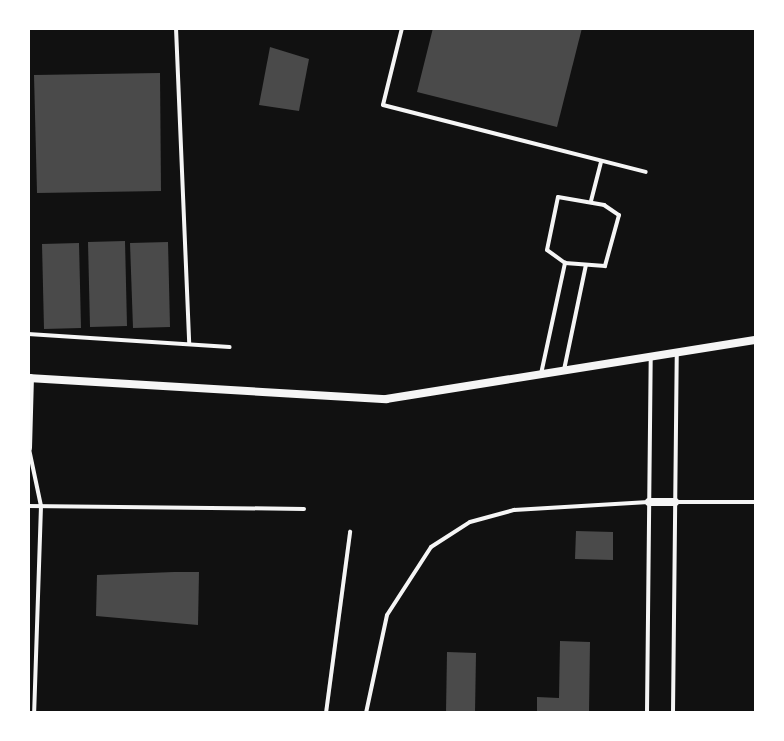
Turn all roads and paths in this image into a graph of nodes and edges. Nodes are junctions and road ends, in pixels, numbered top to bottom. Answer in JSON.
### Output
{"nodes":[{"id":1,"x":176,"y":28,"type":"edge"},
{"id":2,"x":402,"y":28,"type":"edge"},
{"id":3,"x":601,"y":162,"type":"junction"},
{"id":4,"x":646,"y":172,"type":"dead end"},
{"id":5,"x":591,"y":201,"type":"junction"},
{"id":6,"x":565,"y":263,"type":"junction"},
{"id":7,"x":586,"y":265,"type":"junction"},
{"id":8,"x":28,"y":334,"type":"edge"},
{"id":9,"x":756,"y":340,"type":"edge"},
{"id":10,"x":189,"y":344,"type":"junction"},
{"id":11,"x":230,"y":347,"type":"dead end"},
{"id":12,"x":677,"y":353,"type":"junction"},
{"id":13,"x":651,"y":357,"type":"junction"},
{"id":14,"x":564,"y":372,"type":"junction"},
{"id":15,"x":540,"y":376,"type":"junction"},
{"id":16,"x":29,"y":378,"type":"edge"},
{"id":17,"x":28,"y":448,"type":"edge"},
{"id":18,"x":649,"y":502,"type":"junction"},
{"id":19,"x":675,"y":502,"type":"junction"},
{"id":20,"x":756,"y":502,"type":"edge"},
{"id":21,"x":28,"y":506,"type":"edge"},
{"id":22,"x":41,"y":506,"type":"junction"},
{"id":23,"x":304,"y":509,"type":"dead end"},
{"id":24,"x":350,"y":532,"type":"dead end"},
{"id":25,"x":34,"y":713,"type":"edge"},
{"id":26,"x":326,"y":713,"type":"edge"},
{"id":27,"x":366,"y":713,"type":"edge"},
{"id":28,"x":647,"y":713,"type":"edge"},
{"id":29,"x":673,"y":713,"type":"edge"}],
"edges":[{"from":1,"to":10,"type":"lane"},
{"from":2,"to":3,"type":"lane"},
{"from":3,"to":4,"type":"lane"},
{"from":3,"to":5,"type":"lane"},
{"from":5,"to":6,"type":"lane"},
{"from":5,"to":7,"type":"lane"},
{"from":6,"to":7,"type":"lane"},
{"from":6,"to":15,"type":"lane"},
{"from":7,"to":14,"type":"lane"},
{"from":8,"to":10,"type":"lane"},
{"from":9,"to":12,"type":"street"},
{"from":10,"to":11,"type":"lane"},
{"from":12,"to":13,"type":"street"},
{"from":12,"to":19,"type":"lane"},
{"from":13,"to":14,"type":"street"},
{"from":13,"to":18,"type":"lane"},
{"from":14,"to":15,"type":"street"},
{"from":15,"to":16,"type":"street"},
{"from":16,"to":17,"type":"street"},
{"from":17,"to":22,"type":"lane"},
{"from":18,"to":19,"type":"street"},
{"from":18,"to":27,"type":"lane"},
{"from":18,"to":28,"type":"lane"},
{"from":19,"to":20,"type":"lane"},
{"from":19,"to":29,"type":"lane"},
{"from":21,"to":22,"type":"lane"},
{"from":22,"to":23,"type":"lane"},
{"from":22,"to":25,"type":"lane"},
{"from":24,"to":26,"type":"lane"}]}
